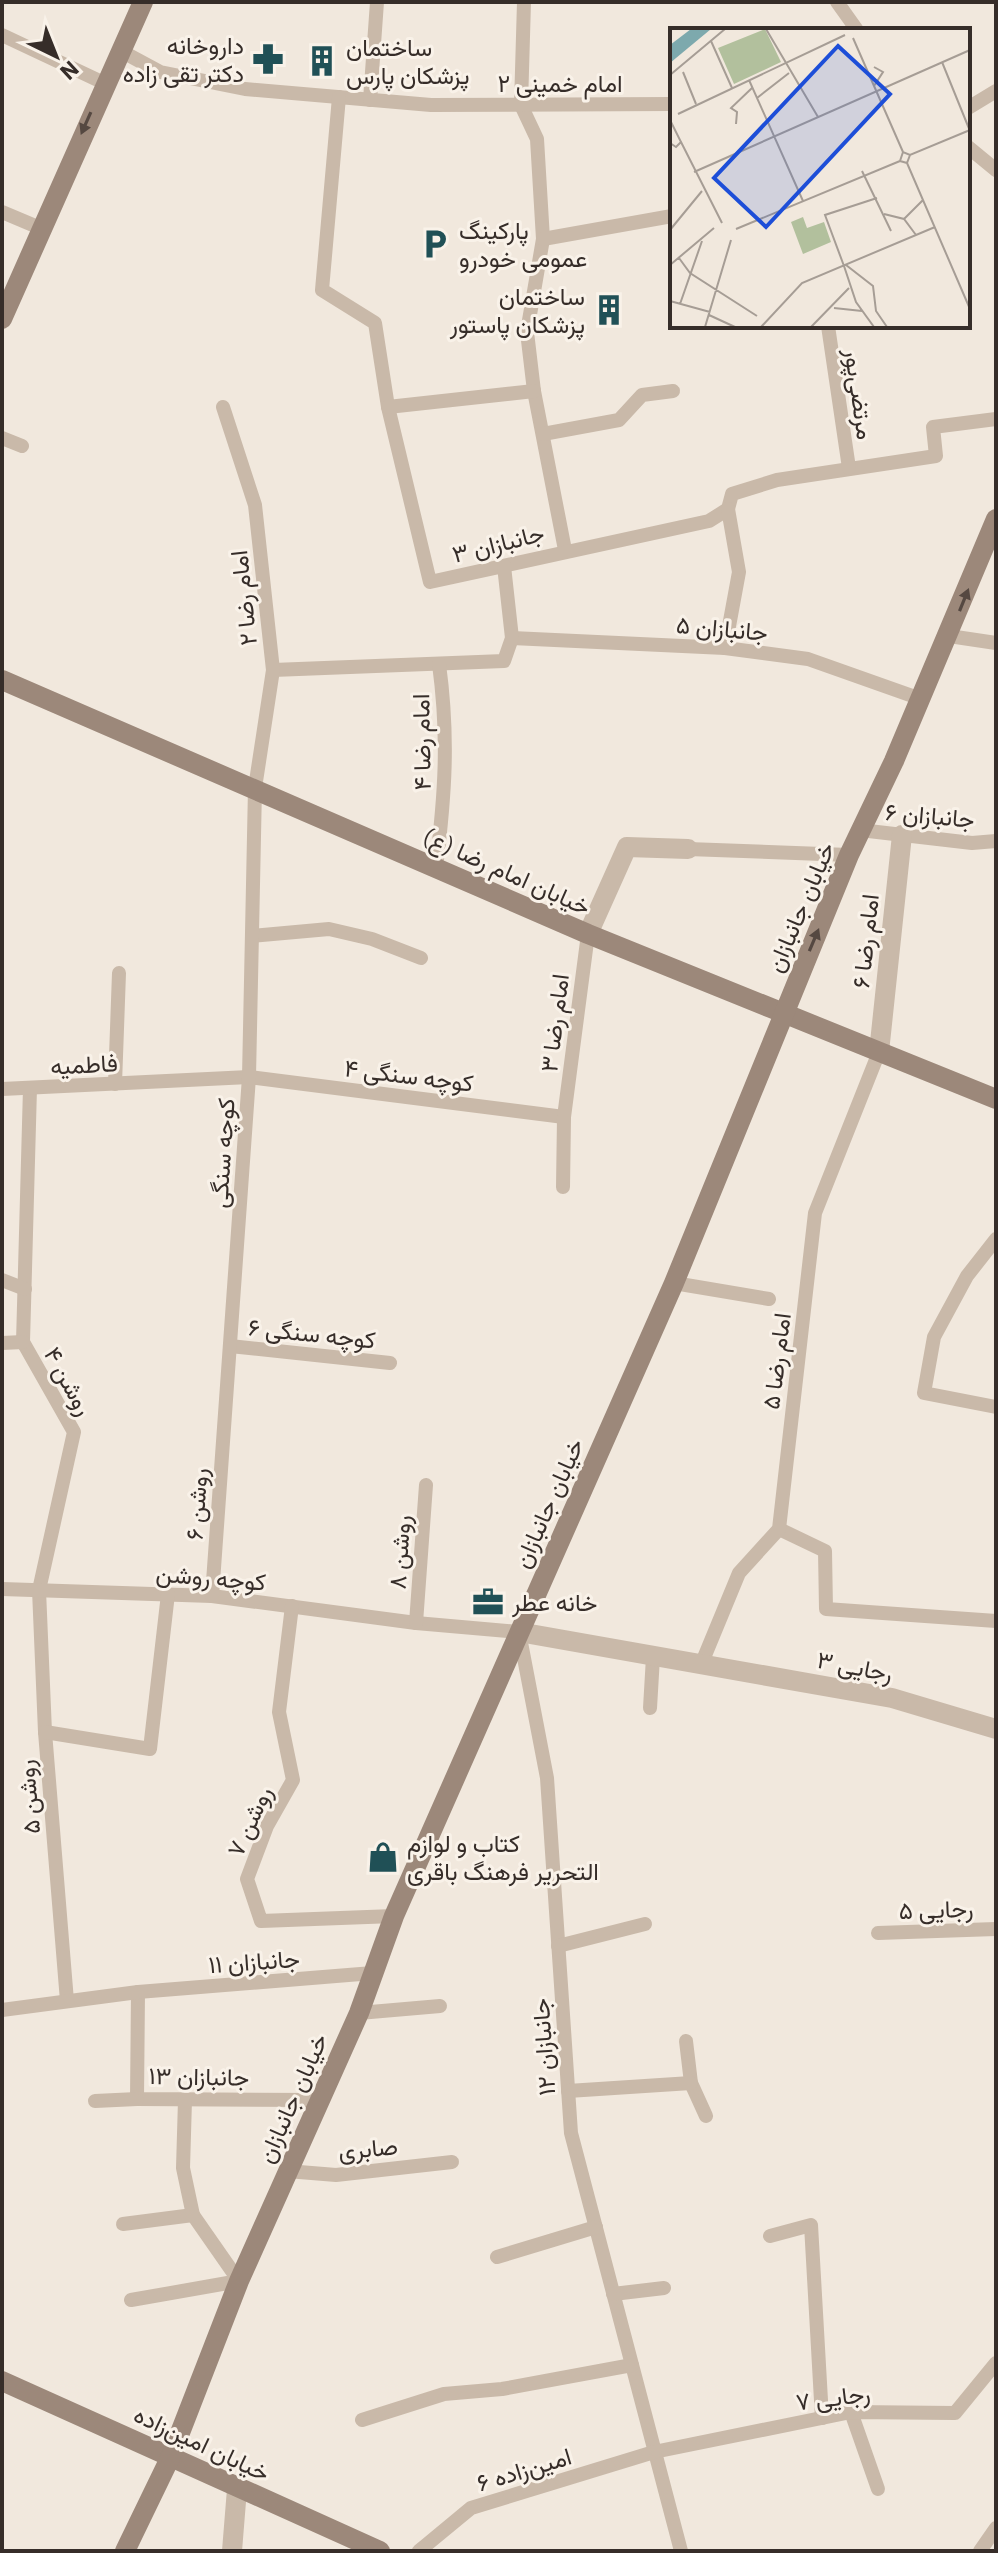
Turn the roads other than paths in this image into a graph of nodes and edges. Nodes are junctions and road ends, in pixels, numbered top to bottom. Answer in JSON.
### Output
{"nodes":[{"id":1,"x":143,"y":2,"type":"edge"},
{"id":2,"x":377,"y":2,"type":"edge"},
{"id":3,"x":524,"y":2,"type":"edge"},
{"id":4,"x":837,"y":2,"type":"edge"},
{"id":5,"x":856,"y":28,"type":"edge"},
{"id":6,"x":2,"y":35,"type":"edge"},
{"id":7,"x":121,"y":51,"type":"junction"},
{"id":8,"x":104,"y":83,"type":"junction"},
{"id":9,"x":996,"y":91,"type":"edge"},
{"id":10,"x":339,"y":97,"type":"junction"},
{"id":11,"x":370,"y":100,"type":"junction"},
{"id":12,"x":670,"y":104,"type":"edge"},
{"id":13,"x":521,"y":105,"type":"junction"},
{"id":14,"x":970,"y":107,"type":"edge"},
{"id":15,"x":970,"y":149,"type":"edge"},
{"id":16,"x":970,"y":167,"type":"edge"},
{"id":17,"x":992,"y":167,"type":"edge"},
{"id":18,"x":2,"y":212,"type":"edge"},
{"id":19,"x":670,"y":216,"type":"edge"},
{"id":20,"x":40,"y":228,"type":"junction"},
{"id":21,"x":543,"y":239,"type":"junction"},
{"id":22,"x":2,"y":319,"type":"edge"},
{"id":23,"x":828,"y":328,"type":"edge"},
{"id":24,"x":534,"y":391,"type":"junction"},
{"id":25,"x":673,"y":391,"type":"dead end"},
{"id":26,"x":223,"y":407,"type":"dead end"},
{"id":27,"x":388,"y":407,"type":"junction"},
{"id":28,"x":996,"y":419,"type":"edge"},
{"id":29,"x":543,"y":434,"type":"junction"},
{"id":30,"x":2,"y":438,"type":"edge"},
{"id":31,"x":22,"y":446,"type":"dead end"},
{"id":32,"x":849,"y":468,"type":"junction"},
{"id":33,"x":728,"y":509,"type":"junction"},
{"id":34,"x":996,"y":519,"type":"edge"},
{"id":35,"x":565,"y":550,"type":"junction"},
{"id":36,"x":504,"y":566,"type":"junction"},
{"id":37,"x":949,"y":636,"type":"junction"},
{"id":38,"x":512,"y":638,"type":"junction"},
{"id":39,"x":996,"y":643,"type":"edge"},
{"id":40,"x":725,"y":648,"type":"junction"},
{"id":41,"x":439,"y":664,"type":"junction"},
{"id":42,"x":273,"y":670,"type":"junction"},
{"id":43,"x":2,"y":680,"type":"edge"},
{"id":44,"x":921,"y":699,"type":"junction"},
{"id":45,"x":255,"y":788,"type":"junction"},
{"id":46,"x":860,"y":830,"type":"junction"},
{"id":47,"x":902,"y":835,"type":"junction"},
{"id":48,"x":996,"y":841,"type":"edge"},
{"id":49,"x":688,"y":849,"type":"joint"},
{"id":50,"x":849,"y":855,"type":"junction"},
{"id":51,"x":436,"y":868,"type":"junction"},
{"id":52,"x":253,"y":893,"type":"joint"},
{"id":53,"x":588,"y":934,"type":"junction"},
{"id":54,"x":252,"y":936,"type":"junction"},
{"id":55,"x":421,"y":958,"type":"dead end"},
{"id":56,"x":119,"y":973,"type":"dead end"},
{"id":57,"x":784,"y":1012,"type":"junction"},
{"id":58,"x":879,"y":1052,"type":"junction"},
{"id":59,"x":249,"y":1077,"type":"junction"},
{"id":60,"x":169,"y":1081,"type":"joint"},
{"id":61,"x":115,"y":1084,"type":"junction"},
{"id":62,"x":30,"y":1088,"type":"junction"},
{"id":63,"x":2,"y":1089,"type":"edge"},
{"id":64,"x":996,"y":1099,"type":"edge"},
{"id":65,"x":564,"y":1117,"type":"junction"},
{"id":66,"x":563,"y":1187,"type":"dead end"},
{"id":67,"x":996,"y":1239,"type":"edge"},
{"id":68,"x":2,"y":1280,"type":"edge"},
{"id":69,"x":674,"y":1283,"type":"junction"},
{"id":70,"x":25,"y":1289,"type":"junction"},
{"id":71,"x":769,"y":1299,"type":"dead end"},
{"id":72,"x":23,"y":1342,"type":"junction"},
{"id":73,"x":2,"y":1343,"type":"edge"},
{"id":74,"x":230,"y":1346,"type":"junction"},
{"id":75,"x":390,"y":1363,"type":"dead end"},
{"id":76,"x":996,"y":1407,"type":"edge"},
{"id":77,"x":225,"y":1416,"type":"joint"},
{"id":78,"x":426,"y":1485,"type":"dead end"},
{"id":79,"x":779,"y":1529,"type":"junction"},
{"id":80,"x":2,"y":1589,"type":"edge"},
{"id":81,"x":39,"y":1590,"type":"junction"},
{"id":82,"x":168,"y":1594,"type":"junction"},
{"id":83,"x":212,"y":1596,"type":"junction"},
{"id":84,"x":292,"y":1606,"type":"junction"},
{"id":85,"x":996,"y":1621,"type":"edge"},
{"id":86,"x":416,"y":1623,"type":"junction"},
{"id":87,"x":519,"y":1632,"type":"junction"},
{"id":88,"x":653,"y":1657,"type":"junction"},
{"id":89,"x":701,"y":1665,"type":"junction"},
{"id":90,"x":650,"y":1708,"type":"dead end"},
{"id":91,"x":996,"y":1729,"type":"edge"},
{"id":92,"x":45,"y":1732,"type":"junction"},
{"id":93,"x":394,"y":1916,"type":"junction"},
{"id":94,"x":645,"y":1924,"type":"dead end"},
{"id":95,"x":996,"y":1929,"type":"edge"},
{"id":96,"x":878,"y":1933,"type":"dead end"},
{"id":97,"x":558,"y":1946,"type":"junction"},
{"id":98,"x":373,"y":1973,"type":"junction"},
{"id":99,"x":138,"y":1992,"type":"junction"},
{"id":100,"x":67,"y":2001,"type":"junction"},
{"id":101,"x":440,"y":2006,"type":"dead end"},
{"id":102,"x":2,"y":2010,"type":"edge"},
{"id":103,"x":359,"y":2013,"type":"junction"},
{"id":104,"x":686,"y":2041,"type":"dead end"},
{"id":105,"x":691,"y":2083,"type":"junction"},
{"id":106,"x":568,"y":2091,"type":"junction"},
{"id":107,"x":137,"y":2099,"type":"junction"},
{"id":108,"x":185,"y":2100,"type":"junction"},
{"id":109,"x":317,"y":2100,"type":"junction"},
{"id":110,"x":95,"y":2101,"type":"dead end"},
{"id":111,"x":706,"y":2116,"type":"dead end"},
{"id":112,"x":452,"y":2162,"type":"dead end"},
{"id":113,"x":287,"y":2171,"type":"junction"},
{"id":114,"x":193,"y":2215,"type":"junction"},
{"id":115,"x":123,"y":2224,"type":"dead end"},
{"id":116,"x":596,"y":2227,"type":"junction"},
{"id":117,"x":770,"y":2236,"type":"dead end"},
{"id":118,"x":497,"y":2257,"type":"dead end"},
{"id":119,"x":239,"y":2281,"type":"junction"},
{"id":120,"x":664,"y":2288,"type":"dead end"},
{"id":121,"x":613,"y":2294,"type":"junction"},
{"id":122,"x":131,"y":2300,"type":"dead end"},
{"id":123,"x":996,"y":2363,"type":"edge"},
{"id":124,"x":632,"y":2365,"type":"junction"},
{"id":125,"x":2,"y":2381,"type":"edge"},
{"id":126,"x":851,"y":2412,"type":"junction"},
{"id":127,"x":822,"y":2418,"type":"junction"},
{"id":128,"x":362,"y":2420,"type":"dead end"},
{"id":129,"x":654,"y":2452,"type":"junction"},
{"id":130,"x":171,"y":2456,"type":"junction"},
{"id":131,"x":237,"y":2489,"type":"junction"},
{"id":132,"x":878,"y":2489,"type":"dead end"},
{"id":133,"x":996,"y":2528,"type":"edge"},
{"id":134,"x":125,"y":2551,"type":"edge"},
{"id":135,"x":232,"y":2551,"type":"edge"},
{"id":136,"x":380,"y":2551,"type":"edge"},
{"id":137,"x":419,"y":2551,"type":"edge"},
{"id":138,"x":681,"y":2551,"type":"edge"},
{"id":139,"x":980,"y":2551,"type":"edge"}],
"edges":[{"from":1,"to":7,"type":"street"},
{"from":2,"to":11,"type":"lane"},
{"from":3,"to":13,"type":"lane"},
{"from":4,"to":5,"type":"lane"},
{"from":6,"to":8,"type":"lane"},
{"from":7,"to":8,"type":"street"},
{"from":7,"to":10,"type":"lane","name":"امام خمینی ۲"},
{"from":8,"to":20,"type":"street","one_way":true},
{"from":9,"to":14,"type":"lane"},
{"from":10,"to":11,"type":"lane","name":"امام خمینی ۲"},
{"from":10,"to":27,"type":"lane","name":"جانبازان ۳"},
{"from":11,"to":13,"type":"lane","name":"امام خمینی ۲"},
{"from":12,"to":13,"type":"lane","name":"امام خمینی ۲"},
{"from":13,"to":21,"type":"lane"},
{"from":15,"to":17,"type":"lane"},
{"from":16,"to":17,"type":"lane"},
{"from":18,"to":20,"type":"lane"},
{"from":19,"to":21,"type":"lane"},
{"from":20,"to":22,"type":"street"},
{"from":21,"to":24,"type":"lane"},
{"from":23,"to":32,"type":"lane","name":"مرتضی‌پور"},
{"from":24,"to":27,"type":"lane"},
{"from":24,"to":29,"type":"lane"},
{"from":25,"to":29,"type":"lane"},
{"from":26,"to":42,"type":"lane","name":"امام رضا ۲"},
{"from":27,"to":36,"type":"lane","name":"جانبازان ۳"},
{"from":28,"to":32,"type":"lane","name":"جانبازان ۳"},
{"from":29,"to":35,"type":"lane"},
{"from":30,"to":31,"type":"lane"},
{"from":32,"to":33,"type":"lane","name":"جانبازان ۳"},
{"from":33,"to":35,"type":"lane","name":"جانبازان ۳"},
{"from":33,"to":40,"type":"lane"},
{"from":37,"to":34,"type":"street","name":"خیابان جانبازان","one_way":true},
{"from":35,"to":36,"type":"lane","name":"جانبازان ۳"},
{"from":36,"to":38,"type":"lane"},
{"from":37,"to":39,"type":"lane"},
{"from":37,"to":44,"type":"street","name":"خیابان جانبازان"},
{"from":38,"to":40,"type":"lane","name":"جانبازان ۵"},
{"from":38,"to":41,"type":"lane"},
{"from":40,"to":44,"type":"lane","name":"جانبازان ۵"},
{"from":41,"to":42,"type":"lane"},
{"from":41,"to":51,"type":"lane","name":"امام رضا ۴"},
{"from":42,"to":45,"type":"lane","name":"امام رضا ۲"},
{"from":43,"to":45,"type":"street","name":"خیابان امام رضا (ع)"},
{"from":44,"to":46,"type":"street","name":"خیابان جانبازان"},
{"from":45,"to":51,"type":"street","name":"خیابان امام رضا (ع)"},
{"from":45,"to":52,"type":"lane","name":"امام رضا ۲"},
{"from":46,"to":47,"type":"lane","name":"جانبازان ۶"},
{"from":46,"to":50,"type":"street","name":"خیابان جانبازان"},
{"from":47,"to":48,"type":"lane","name":"جانبازان ۶"},
{"from":47,"to":58,"type":"street","name":"امام رضا ۶"},
{"from":49,"to":50,"type":"lane"},
{"from":49,"to":53,"type":"street"},
{"from":57,"to":50,"type":"street","name":"خیابان جانبازان","one_way":true},
{"from":51,"to":53,"type":"street","name":"خیابان امام رضا (ع)"},
{"from":52,"to":54,"type":"lane","name":"کوچه سنگی"},
{"from":53,"to":57,"type":"street","name":"خیابان امام رضا (ع)"},
{"from":53,"to":65,"type":"lane","name":"امام رضا ۳"},
{"from":54,"to":55,"type":"lane"},
{"from":54,"to":59,"type":"lane","name":"کوچه سنگی"},
{"from":56,"to":61,"type":"lane"},
{"from":57,"to":58,"type":"street","name":"خیابان امام رضا (ع)"},
{"from":57,"to":69,"type":"street","name":"خیابان جانبازان"},
{"from":58,"to":64,"type":"street","name":"خیابان امام رضا (ع)"},
{"from":58,"to":79,"type":"lane","name":"امام رضا ۵"},
{"from":59,"to":60,"type":"lane","name":"کوچه سنگی ۴"},
{"from":59,"to":65,"type":"lane","name":"کوچه سنگی ۴"},
{"from":59,"to":74,"type":"lane","name":"کوچه سنگی"},
{"from":60,"to":61,"type":"lane","name":"فاطمیه"},
{"from":61,"to":62,"type":"lane","name":"فاطمیه"},
{"from":62,"to":63,"type":"lane","name":"فاطمیه"},
{"from":62,"to":70,"type":"lane","name":"روشن ۴"},
{"from":65,"to":66,"type":"lane","name":"امام رضا ۳"},
{"from":67,"to":76,"type":"lane"},
{"from":68,"to":70,"type":"lane"},
{"from":69,"to":71,"type":"lane"},
{"from":69,"to":87,"type":"street","name":"خیابان جانبازان"},
{"from":70,"to":72,"type":"lane","name":"روشن ۴"},
{"from":72,"to":73,"type":"lane"},
{"from":72,"to":81,"type":"lane","name":"روشن ۴"},
{"from":74,"to":75,"type":"lane","name":"کوچه سنگی ۶"},
{"from":74,"to":77,"type":"lane","name":"کوچه سنگی"},
{"from":77,"to":83,"type":"lane","name":"روشن ۶"},
{"from":78,"to":86,"type":"lane","name":"روشن ۸"},
{"from":79,"to":85,"type":"lane"},
{"from":79,"to":89,"type":"lane"},
{"from":80,"to":81,"type":"lane","name":"کوچه روشن"},
{"from":81,"to":82,"type":"lane","name":"کوچه روشن"},
{"from":81,"to":92,"type":"lane","name":"روشن ۵"},
{"from":82,"to":83,"type":"lane","name":"کوچه روشن"},
{"from":82,"to":92,"type":"lane"},
{"from":83,"to":84,"type":"lane","name":"کوچه روشن"},
{"from":84,"to":86,"type":"lane","name":"کوچه روشن"},
{"from":84,"to":93,"type":"lane","name":"روشن ۷"},
{"from":86,"to":87,"type":"lane","name":"کوچه روشن"},
{"from":87,"to":88,"type":"street","name":"رجایی ۳"},
{"from":87,"to":93,"type":"street","name":"خیابان جانبازان"},
{"from":87,"to":97,"type":"lane","name":"جانبازان ۱۲"},
{"from":88,"to":89,"type":"street","name":"رجایی ۳"},
{"from":88,"to":90,"type":"lane"},
{"from":89,"to":91,"type":"street","name":"رجایی ۳"},
{"from":92,"to":100,"type":"lane","name":"روشن ۵"},
{"from":93,"to":98,"type":"street","name":"خیابان جانبازان"},
{"from":94,"to":97,"type":"lane"},
{"from":95,"to":96,"type":"lane","name":"رجایی ۵"},
{"from":97,"to":106,"type":"lane","name":"جانبازان ۱۲"},
{"from":98,"to":99,"type":"lane","name":"جانبازان ۱۱"},
{"from":98,"to":103,"type":"street","name":"خیابان جانبازان"},
{"from":99,"to":100,"type":"lane","name":"جانبازان ۱۱"},
{"from":99,"to":107,"type":"lane","name":"جانبازان ۱۳"},
{"from":100,"to":102,"type":"lane","name":"جانبازان ۱۱"},
{"from":101,"to":103,"type":"lane"},
{"from":103,"to":109,"type":"street","name":"خیابان جانبازان"},
{"from":104,"to":105,"type":"lane"},
{"from":105,"to":106,"type":"lane"},
{"from":105,"to":111,"type":"lane"},
{"from":106,"to":116,"type":"lane","name":"جانبازان ۱۲"},
{"from":107,"to":108,"type":"lane","name":"جانبازان ۱۳"},
{"from":107,"to":110,"type":"lane"},
{"from":108,"to":109,"type":"lane","name":"جانبازان ۱۳"},
{"from":108,"to":114,"type":"lane"},
{"from":109,"to":113,"type":"street","name":"خیابان جانبازان"},
{"from":112,"to":113,"type":"lane","name":"صابری"},
{"from":113,"to":119,"type":"street","name":"خیابان جانبازان"},
{"from":114,"to":115,"type":"lane"},
{"from":114,"to":119,"type":"lane"},
{"from":116,"to":118,"type":"lane"},
{"from":116,"to":121,"type":"lane","name":"جانبازان ۱۲"},
{"from":117,"to":127,"type":"lane"},
{"from":119,"to":122,"type":"lane"},
{"from":119,"to":130,"type":"street","name":"خیابان جانبازان"},
{"from":120,"to":121,"type":"lane"},
{"from":121,"to":124,"type":"lane","name":"جانبازان ۱۲"},
{"from":123,"to":126,"type":"lane","name":"رجایی ۷"},
{"from":124,"to":128,"type":"lane"},
{"from":124,"to":129,"type":"lane","name":"جانبازان ۱۲"},
{"from":125,"to":130,"type":"street","name":"خیابان امین‌زاده"},
{"from":126,"to":127,"type":"lane","name":"رجایی ۷"},
{"from":126,"to":132,"type":"lane"},
{"from":127,"to":129,"type":"lane","name":"رجایی ۷"},
{"from":129,"to":137,"type":"lane","name":"امین‌زاده ۶"},
{"from":129,"to":138,"type":"lane","name":"جانبازان ۱۲"},
{"from":130,"to":131,"type":"street","name":"خیابان امین‌زاده"},
{"from":130,"to":134,"type":"street","name":"خیابان جانبازان"},
{"from":131,"to":135,"type":"street"},
{"from":131,"to":136,"type":"street","name":"خیابان امین‌زاده"},
{"from":133,"to":139,"type":"lane"}]}
